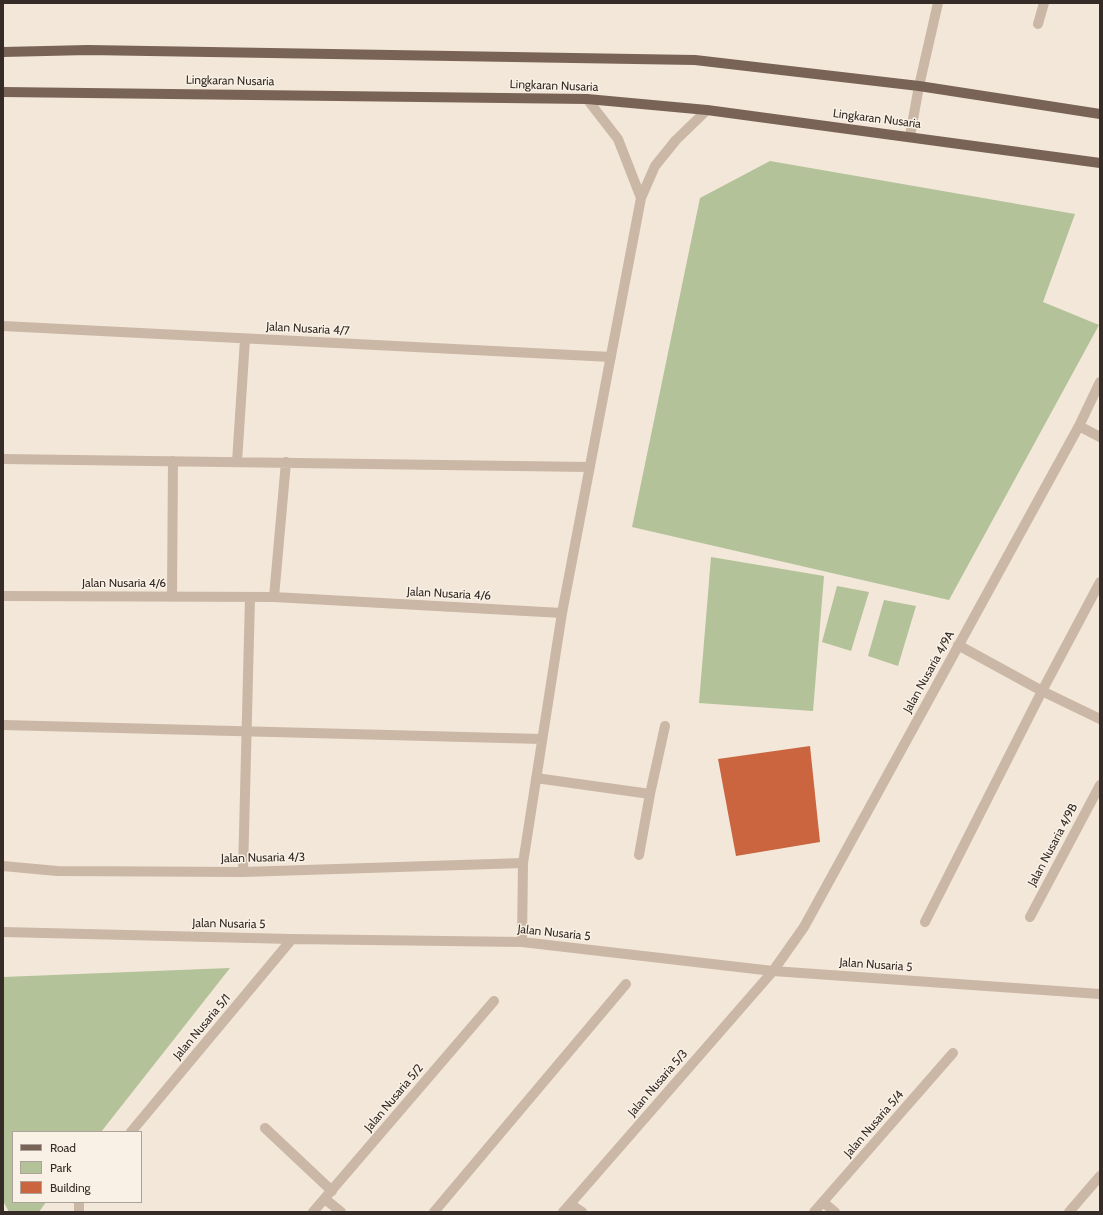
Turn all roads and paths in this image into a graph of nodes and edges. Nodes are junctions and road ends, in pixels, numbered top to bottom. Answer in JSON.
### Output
{"nodes":[{"id":1,"x":938,"y":3,"type":"edge"},
{"id":2,"x":1044,"y":3,"type":"edge"},
{"id":3,"x":1038,"y":24,"type":"dead end"},
{"id":4,"x":3,"y":52,"type":"edge"},
{"id":5,"x":919,"y":86,"type":"junction"},
{"id":6,"x":3,"y":92,"type":"edge"},
{"id":7,"x":587,"y":99,"type":"junction"},
{"id":8,"x":707,"y":110,"type":"junction"},
{"id":9,"x":1100,"y":114,"type":"edge"},
{"id":10,"x":910,"y":136,"type":"junction"},
{"id":11,"x":1100,"y":163,"type":"edge"},
{"id":12,"x":641,"y":198,"type":"junction"},
{"id":13,"x":3,"y":326,"type":"edge"},
{"id":14,"x":245,"y":339,"type":"junction"},
{"id":15,"x":611,"y":357,"type":"junction"},
{"id":16,"x":1100,"y":382,"type":"edge"},
{"id":17,"x":1079,"y":426,"type":"junction"},
{"id":18,"x":1100,"y":437,"type":"edge"},
{"id":19,"x":3,"y":458,"type":"edge"},
{"id":20,"x":173,"y":461,"type":"junction"},
{"id":21,"x":237,"y":462,"type":"junction"},
{"id":22,"x":286,"y":462,"type":"junction"},
{"id":23,"x":590,"y":467,"type":"junction"},
{"id":24,"x":1100,"y":582,"type":"edge"},
{"id":25,"x":3,"y":596,"type":"edge"},
{"id":26,"x":172,"y":596,"type":"junction"},
{"id":27,"x":250,"y":597,"type":"junction"},
{"id":28,"x":274,"y":597,"type":"junction"},
{"id":29,"x":562,"y":613,"type":"junction"},
{"id":30,"x":958,"y":645,"type":"junction"},
{"id":31,"x":1042,"y":691,"type":"junction"},
{"id":32,"x":1100,"y":719,"type":"edge"},
{"id":33,"x":3,"y":724,"type":"edge"},
{"id":34,"x":665,"y":726,"type":"dead end"},
{"id":35,"x":246,"y":731,"type":"junction"},
{"id":36,"x":542,"y":739,"type":"junction"},
{"id":37,"x":536,"y":778,"type":"junction"},
{"id":38,"x":1100,"y":785,"type":"edge"},
{"id":39,"x":650,"y":794,"type":"junction"},
{"id":40,"x":639,"y":855,"type":"dead end"},
{"id":41,"x":523,"y":863,"type":"junction"},
{"id":42,"x":3,"y":866,"type":"edge"},
{"id":43,"x":243,"y":872,"type":"junction"},
{"id":44,"x":1030,"y":917,"type":"dead end"},
{"id":45,"x":924,"y":922,"type":"dead end"},
{"id":46,"x":3,"y":932,"type":"edge"},
{"id":47,"x":292,"y":939,"type":"junction"},
{"id":48,"x":522,"y":942,"type":"junction"},
{"id":49,"x":773,"y":971,"type":"junction"},
{"id":50,"x":626,"y":984,"type":"dead end"},
{"id":51,"x":1100,"y":994,"type":"edge"},
{"id":52,"x":494,"y":1001,"type":"dead end"},
{"id":53,"x":953,"y":1053,"type":"dead end"},
{"id":54,"x":265,"y":1128,"type":"dead end"},
{"id":55,"x":132,"y":1131,"type":"edge"},
{"id":56,"x":1100,"y":1176,"type":"edge"},
{"id":57,"x":332,"y":1191,"type":"junction"},
{"id":58,"x":325,"y":1199,"type":"junction"},
{"id":59,"x":823,"y":1202,"type":"junction"},
{"id":60,"x":570,"y":1204,"type":"junction"},
{"id":61,"x":313,"y":1212,"type":"edge"},
{"id":62,"x":341,"y":1212,"type":"edge"},
{"id":63,"x":434,"y":1212,"type":"edge"},
{"id":64,"x":563,"y":1212,"type":"edge"},
{"id":65,"x":582,"y":1212,"type":"edge"},
{"id":66,"x":814,"y":1212,"type":"edge"},
{"id":67,"x":835,"y":1212,"type":"edge"},
{"id":68,"x":1069,"y":1212,"type":"edge"}],
"edges":[{"from":1,"to":5,"type":"street"},
{"from":2,"to":3,"type":"street"},
{"from":4,"to":5,"type":"main road"},
{"from":5,"to":9,"type":"main road"},
{"from":5,"to":10,"type":"street"},
{"from":6,"to":7,"type":"main road","name":"Lingkaran Nusaria"},
{"from":7,"to":8,"type":"main road","name":"Lingkaran Nusaria"},
{"from":7,"to":12,"type":"street"},
{"from":8,"to":10,"type":"main road","name":"Lingkaran Nusaria"},
{"from":8,"to":12,"type":"street"},
{"from":10,"to":11,"type":"main road","name":"Lingkaran Nusaria"},
{"from":12,"to":15,"type":"street"},
{"from":13,"to":14,"type":"street","name":"Jalan Nusaria 4/7"},
{"from":14,"to":15,"type":"street","name":"Jalan Nusaria 4/7"},
{"from":14,"to":21,"type":"street"},
{"from":15,"to":23,"type":"street"},
{"from":16,"to":17,"type":"street","name":"Jalan Nusaria 4/9A"},
{"from":17,"to":18,"type":"street"},
{"from":17,"to":30,"type":"street","name":"Jalan Nusaria 4/9A"},
{"from":19,"to":20,"type":"street"},
{"from":20,"to":21,"type":"street"},
{"from":20,"to":26,"type":"street"},
{"from":21,"to":22,"type":"street"},
{"from":22,"to":23,"type":"street"},
{"from":22,"to":28,"type":"street"},
{"from":23,"to":29,"type":"street"},
{"from":24,"to":31,"type":"street"},
{"from":25,"to":26,"type":"street","name":"Jalan Nusaria 4/6"},
{"from":26,"to":27,"type":"street","name":"Jalan Nusaria 4/6"},
{"from":27,"to":28,"type":"street","name":"Jalan Nusaria 4/6"},
{"from":27,"to":35,"type":"street"},
{"from":28,"to":29,"type":"street","name":"Jalan Nusaria 4/6"},
{"from":29,"to":36,"type":"street"},
{"from":30,"to":31,"type":"street"},
{"from":30,"to":49,"type":"street","name":"Jalan Nusaria 4/9A"},
{"from":31,"to":32,"type":"street"},
{"from":31,"to":45,"type":"street"},
{"from":33,"to":35,"type":"street"},
{"from":34,"to":39,"type":"street"},
{"from":35,"to":36,"type":"street"},
{"from":35,"to":43,"type":"street"},
{"from":36,"to":37,"type":"street"},
{"from":37,"to":39,"type":"street"},
{"from":37,"to":41,"type":"street"},
{"from":38,"to":44,"type":"street","name":"Jalan Nusaria 4/9B"},
{"from":39,"to":40,"type":"street"},
{"from":41,"to":43,"type":"street","name":"Jalan Nusaria 4/3"},
{"from":41,"to":48,"type":"street"},
{"from":42,"to":43,"type":"street","name":"Jalan Nusaria 4/3"},
{"from":46,"to":47,"type":"street","name":"Jalan Nusaria 5"},
{"from":47,"to":48,"type":"street","name":"Jalan Nusaria 5"},
{"from":47,"to":55,"type":"street","name":"Jalan Nusaria 5/1"},
{"from":48,"to":49,"type":"street","name":"Jalan Nusaria 5"},
{"from":49,"to":51,"type":"street","name":"Jalan Nusaria 5"},
{"from":49,"to":60,"type":"street","name":"Jalan Nusaria 5/3"},
{"from":50,"to":63,"type":"street"},
{"from":52,"to":57,"type":"street","name":"Jalan Nusaria 5/2"},
{"from":53,"to":59,"type":"street","name":"Jalan Nusaria 5/4"},
{"from":54,"to":57,"type":"street"},
{"from":56,"to":68,"type":"street"},
{"from":57,"to":58,"type":"street","name":"Jalan Nusaria 5/2"},
{"from":58,"to":61,"type":"street","name":"Jalan Nusaria 5/2"},
{"from":58,"to":62,"type":"street"},
{"from":59,"to":66,"type":"street","name":"Jalan Nusaria 5/4"},
{"from":59,"to":67,"type":"street"},
{"from":60,"to":64,"type":"street","name":"Jalan Nusaria 5/3"},
{"from":60,"to":65,"type":"street"}]}
